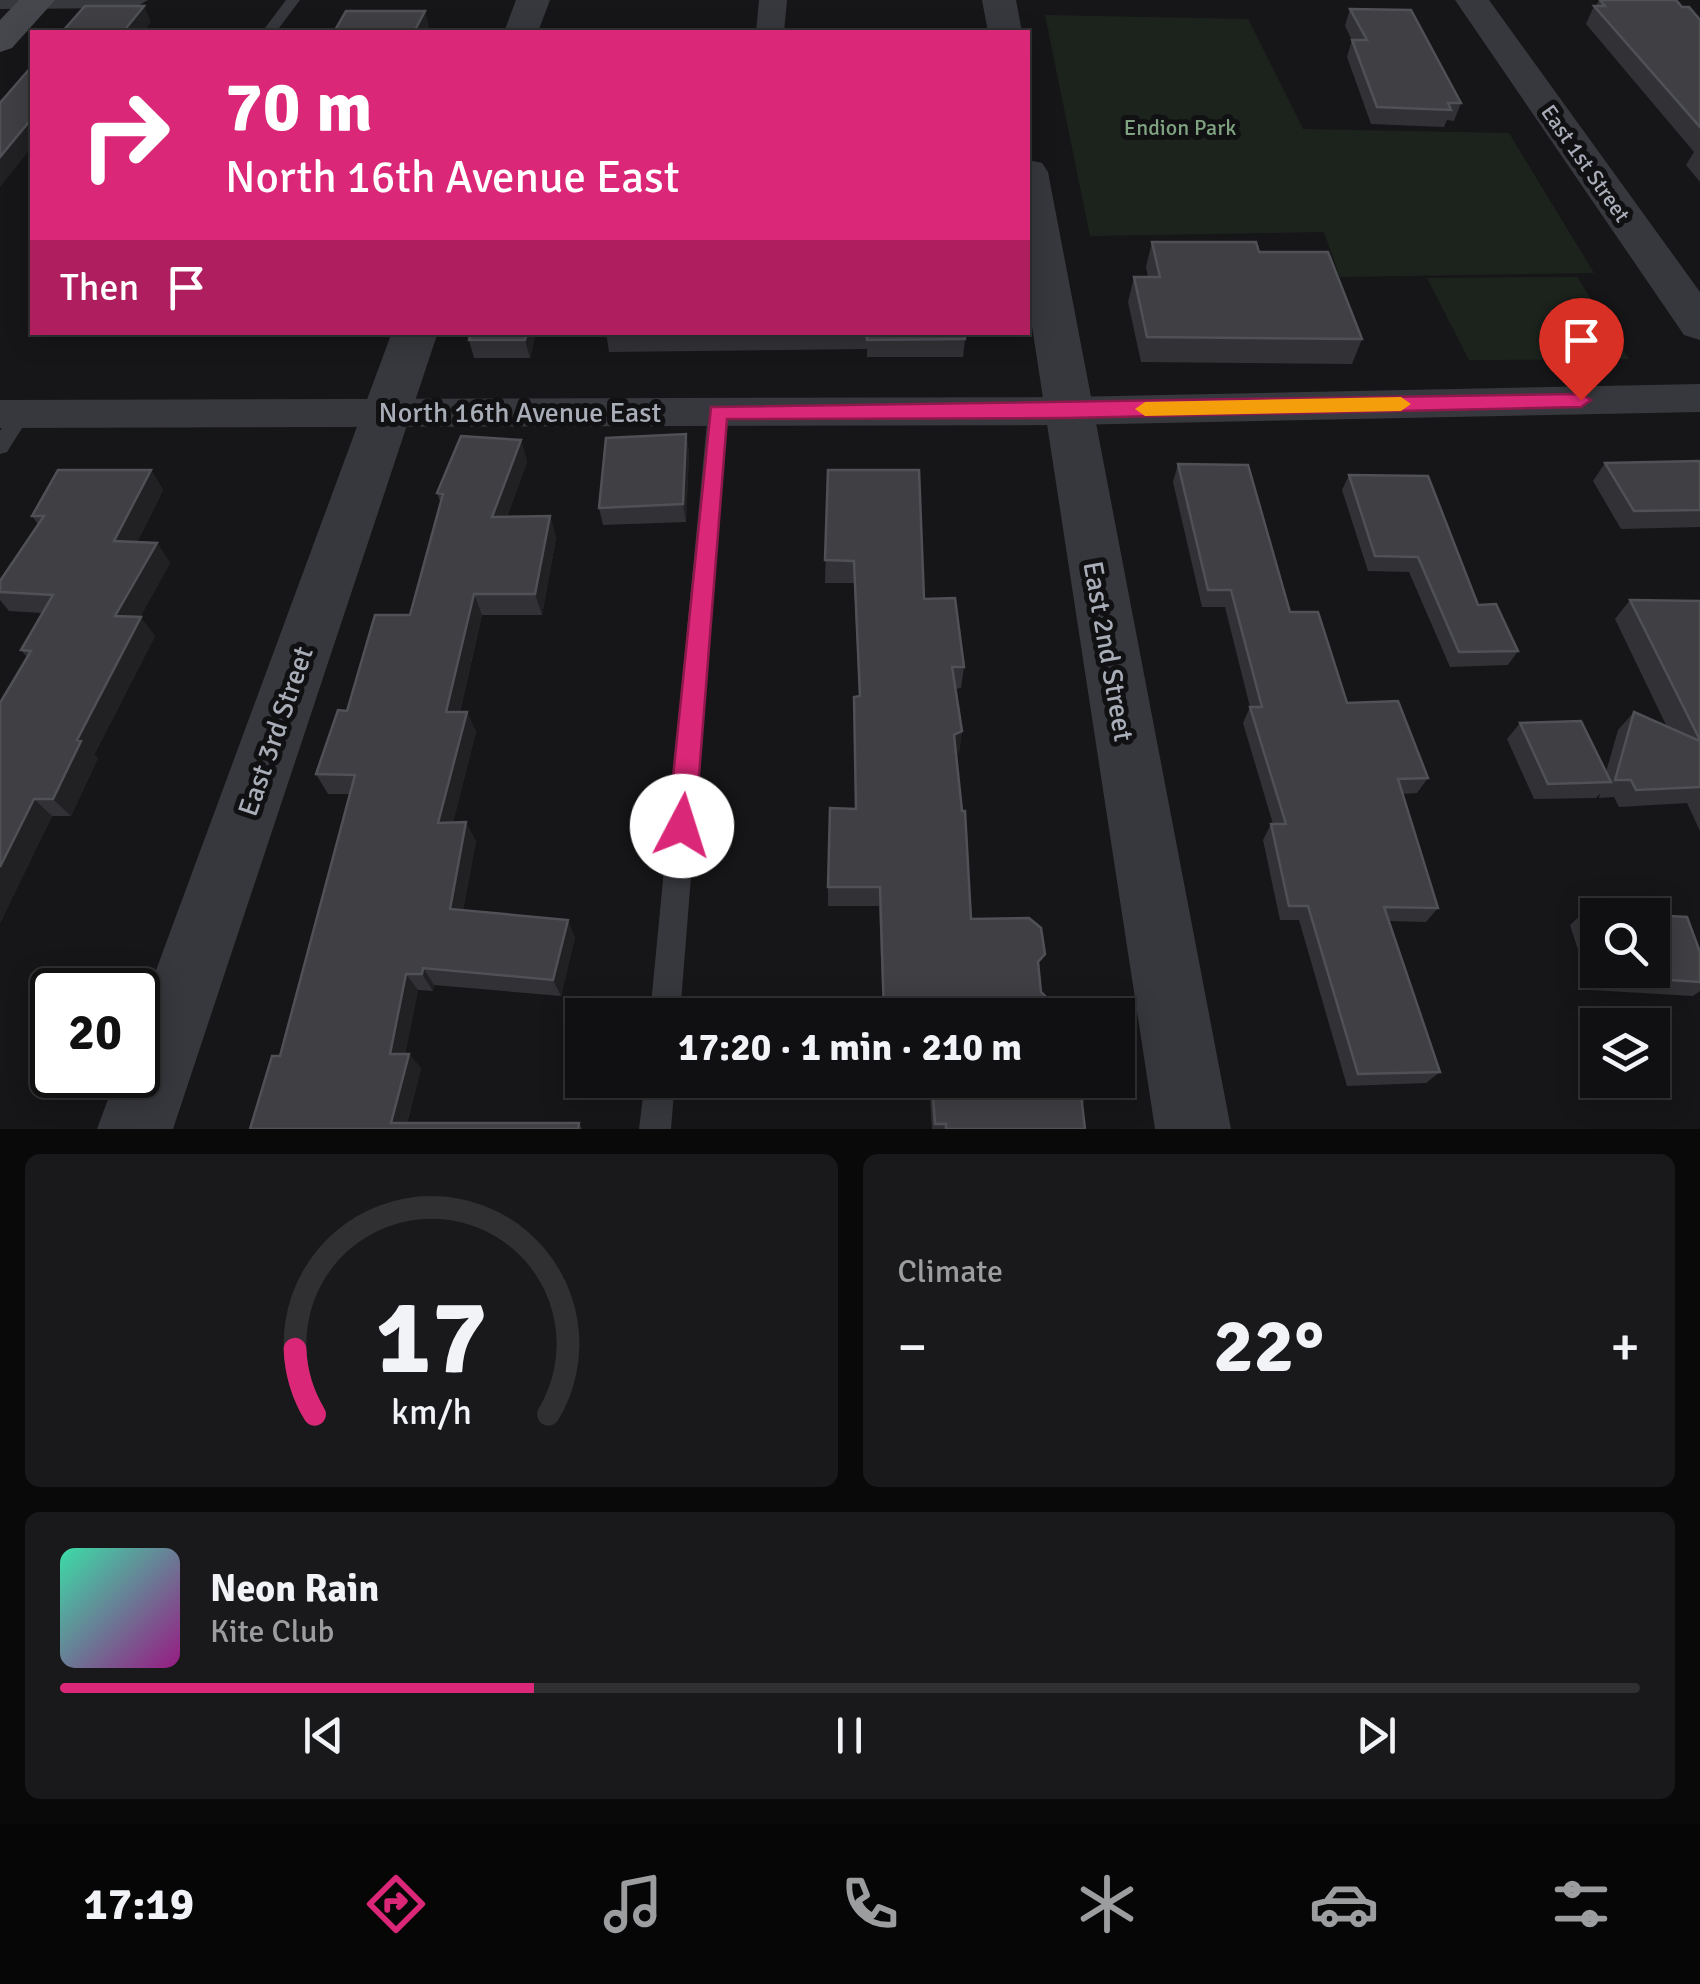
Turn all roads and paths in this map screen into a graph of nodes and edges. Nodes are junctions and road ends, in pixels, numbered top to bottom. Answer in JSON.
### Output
{"nodes":[{"id":1,"x":0,"y":0,"type":"edge"},
{"id":2,"x":37,"y":0,"type":"edge"},
{"id":3,"x":134,"y":0,"type":"edge"},
{"id":4,"x":293,"y":0,"type":"edge"},
{"id":5,"x":533,"y":0,"type":"edge"},
{"id":6,"x":773,"y":0,"type":"edge"},
{"id":7,"x":999,"y":0,"type":"edge"},
{"id":8,"x":1472,"y":0,"type":"edge"},
{"id":9,"x":271,"y":30,"type":"edge"},
{"id":10,"x":523,"y":30,"type":"edge"},
{"id":11,"x":770,"y":30,"type":"edge"},
{"id":12,"x":1004,"y":30,"type":"edge"},
{"id":13,"x":0,"y":41,"type":"edge"},
{"id":14,"x":1030,"y":184,"type":"edge"},
{"id":15,"x":1700,"y":325,"type":"edge"},
{"id":16,"x":414,"y":335,"type":"edge"},
{"id":17,"x":1700,"y":398,"type":"edge"},
{"id":18,"x":1067,"y":411,"type":"junction"},
{"id":19,"x":387,"y":412,"type":"junction"},
{"id":20,"x":718,"y":412,"type":"junction"},
{"id":21,"x":7,"y":425,"type":"edge"},
{"id":22,"x":666,"y":998,"type":"edge"},
{"id":23,"x":658,"y":1098,"type":"edge"},
{"id":24,"x":135,"y":1129,"type":"edge"},
{"id":25,"x":655,"y":1129,"type":"edge"},
{"id":26,"x":1193,"y":1129,"type":"edge"}],
"edges":[{"from":1,"to":2,"type":"street"},
{"from":2,"to":3,"type":"street"},
{"from":2,"to":13,"type":"main road"},
{"from":4,"to":9,"type":"lane"},
{"from":5,"to":10,"type":"street"},
{"from":6,"to":11,"type":"street"},
{"from":7,"to":12,"type":"street"},
{"from":8,"to":15,"type":"street","name":"East 1st Street"},
{"from":14,"to":18,"type":"street","name":"East 2nd Street"},
{"from":16,"to":19,"type":"street","name":"East 3rd Street"},
{"from":17,"to":18,"type":"street","name":"North 16th Avenue East"},
{"from":18,"to":20,"type":"street","name":"North 16th Avenue East"},
{"from":18,"to":26,"type":"street","name":"East 2nd Street"},
{"from":19,"to":20,"type":"street","name":"North 16th Avenue East"},
{"from":19,"to":21,"type":"street","name":"North 16th Avenue East"},
{"from":19,"to":24,"type":"street","name":"East 3rd Street"},
{"from":20,"to":22,"type":"lane"},
{"from":23,"to":25,"type":"lane"}]}
